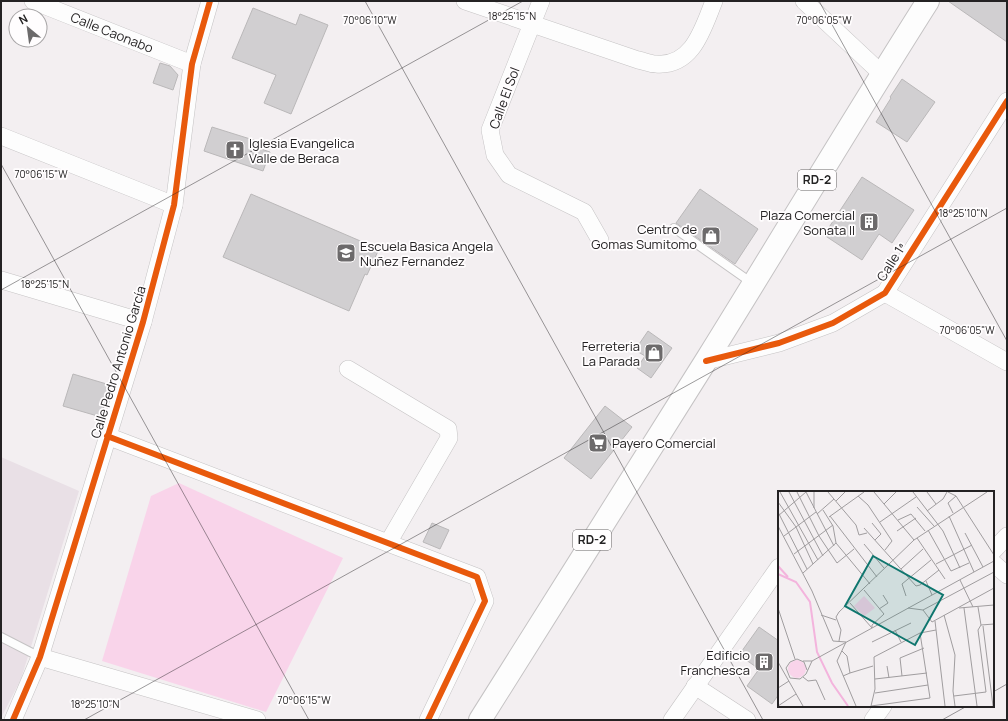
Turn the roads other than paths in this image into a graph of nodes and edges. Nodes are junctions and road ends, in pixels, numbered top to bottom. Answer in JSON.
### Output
{"nodes":[{"id":1,"x":33,"y":1,"type":"edge"},
{"id":2,"x":210,"y":1,"type":"edge"},
{"id":3,"x":465,"y":1,"type":"edge"},
{"id":4,"x":541,"y":1,"type":"edge"},
{"id":5,"x":714,"y":1,"type":"edge"},
{"id":6,"x":804,"y":1,"type":"edge"},
{"id":7,"x":928,"y":1,"type":"edge"},
{"id":8,"x":532,"y":24,"type":"junction"},
{"id":9,"x":192,"y":64,"type":"junction"},
{"id":10,"x":882,"y":74,"type":"junction"},
{"id":11,"x":1007,"y":101,"type":"edge"},
{"id":12,"x":1,"y":136,"type":"edge"},
{"id":13,"x":174,"y":205,"type":"junction"},
{"id":14,"x":674,"y":228,"type":"dead end"},
{"id":15,"x":600,"y":240,"type":"dead end"},
{"id":16,"x":1,"y":280,"type":"edge"},
{"id":17,"x":753,"y":284,"type":"junction"},
{"id":18,"x":885,"y":293,"type":"junction"},
{"id":19,"x":142,"y":322,"type":"junction"},
{"id":20,"x":706,"y":361,"type":"junction"},
{"id":21,"x":1007,"y":362,"type":"edge"},
{"id":22,"x":348,"y":369,"type":"dead end"},
{"id":23,"x":107,"y":436,"type":"junction"},
{"id":24,"x":1007,"y":536,"type":"edge"},
{"id":25,"x":388,"y":543,"type":"junction"},
{"id":26,"x":994,"y":550,"type":"edge"},
{"id":27,"x":994,"y":564,"type":"edge"},
{"id":28,"x":778,"y":568,"type":"edge"},
{"id":29,"x":1007,"y":575,"type":"edge"},
{"id":30,"x":1,"y":638,"type":"edge"},
{"id":31,"x":40,"y":657,"type":"junction"},
{"id":32,"x":695,"y":686,"type":"junction"},
{"id":33,"x":882,"y":707,"type":"edge"},
{"id":34,"x":13,"y":720,"type":"edge"},
{"id":35,"x":257,"y":720,"type":"edge"},
{"id":36,"x":428,"y":720,"type":"edge"},
{"id":37,"x":480,"y":720,"type":"edge"},
{"id":38,"x":672,"y":720,"type":"edge"},
{"id":39,"x":746,"y":720,"type":"edge"},
{"id":40,"x":873,"y":720,"type":"edge"}],
"edges":[{"from":1,"to":9,"type":"street","name":"Calle Caonabo"},
{"from":2,"to":9,"type":"street","name":"Calle Pedro Antonio García"},
{"from":3,"to":8,"type":"street"},
{"from":4,"to":8,"type":"street","name":"Calle El Sol"},
{"from":5,"to":8,"type":"street"},
{"from":6,"to":10,"type":"street"},
{"from":7,"to":10,"type":"main road","number":"RD-2"},
{"from":8,"to":15,"type":"street","name":"Calle El Sol"},
{"from":9,"to":13,"type":"street","name":"Calle Pedro Antonio García"},
{"from":10,"to":17,"type":"main road","number":"RD-2"},
{"from":11,"to":18,"type":"street","name":"Calle 1ª"},
{"from":12,"to":13,"type":"street"},
{"from":13,"to":19,"type":"street","name":"Calle Pedro Antonio García"},
{"from":14,"to":17,"type":"lane"},
{"from":16,"to":19,"type":"street"},
{"from":17,"to":20,"type":"main road","number":"RD-2"},
{"from":18,"to":20,"type":"street","name":"Calle 1ª"},
{"from":18,"to":21,"type":"street"},
{"from":19,"to":23,"type":"street","name":"Calle Pedro Antonio García"},
{"from":20,"to":37,"type":"main road","number":"RD-2"},
{"from":22,"to":25,"type":"street"},
{"from":23,"to":25,"type":"street"},
{"from":23,"to":31,"type":"street","name":"Calle Pedro Antonio García"},
{"from":24,"to":26,"type":"street"},
{"from":25,"to":36,"type":"street"},
{"from":27,"to":29,"type":"street"},
{"from":28,"to":32,"type":"street"},
{"from":30,"to":31,"type":"lane"},
{"from":31,"to":34,"type":"street","name":"Calle Pedro Antonio García"},
{"from":31,"to":35,"type":"street"},
{"from":32,"to":38,"type":"street"},
{"from":32,"to":39,"type":"street"},
{"from":33,"to":40,"type":"street"}]}
